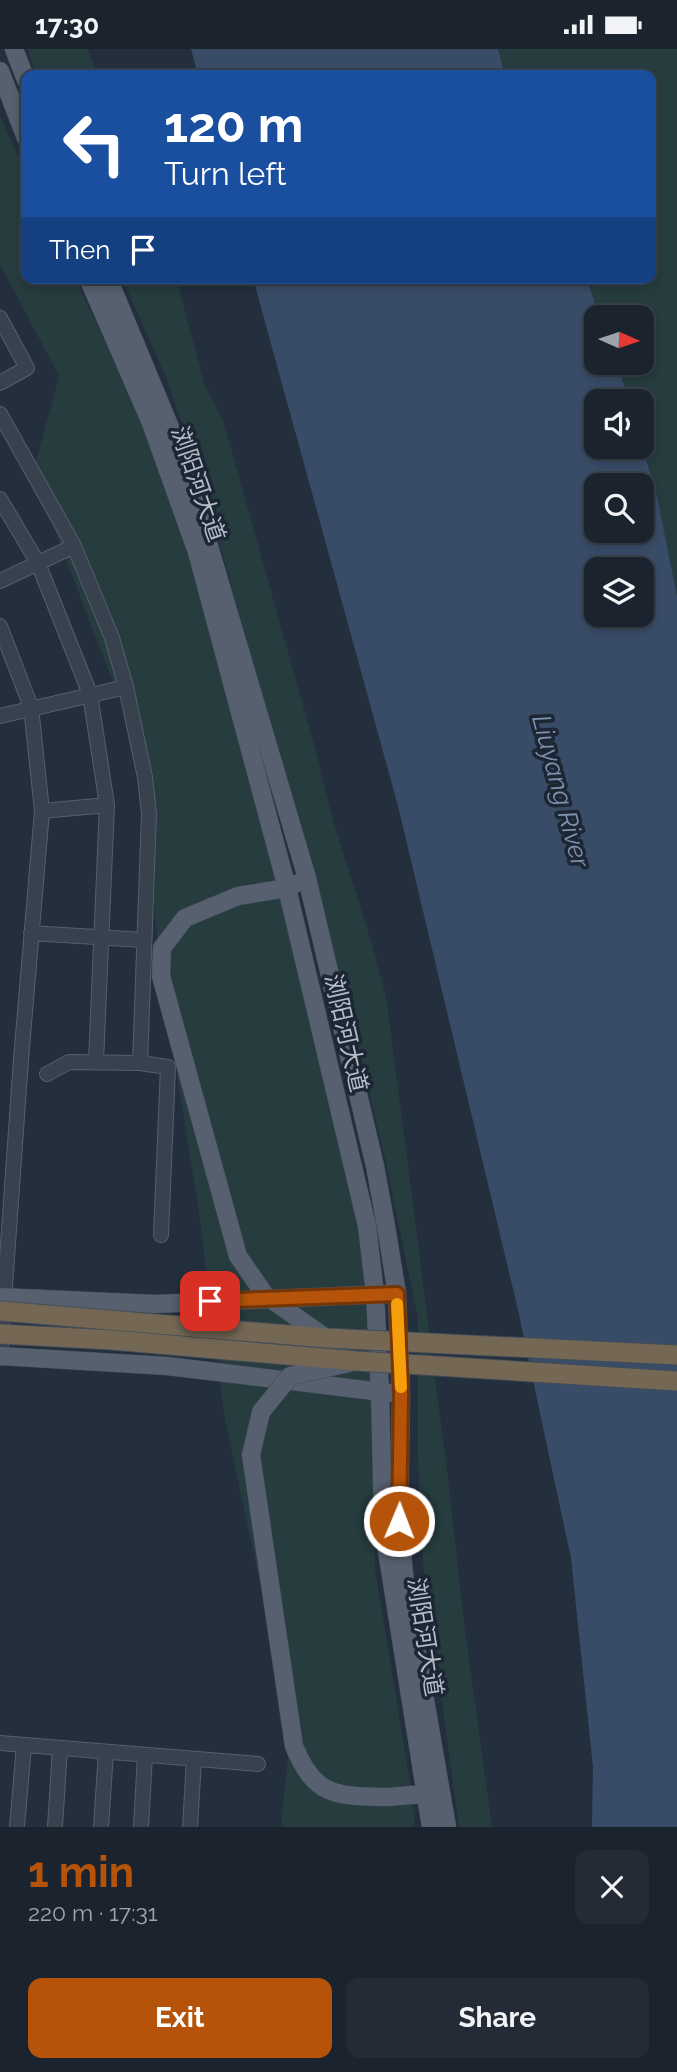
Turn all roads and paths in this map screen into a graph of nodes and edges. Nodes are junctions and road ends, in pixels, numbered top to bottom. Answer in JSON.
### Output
{"nodes":[{"id":1,"x":14,"y":49,"type":"edge"},
{"id":2,"x":22,"y":70,"type":"edge"},
{"id":3,"x":0,"y":71,"type":"edge"},
{"id":4,"x":21,"y":125,"type":"edge"},
{"id":5,"x":91,"y":284,"type":"edge"},
{"id":6,"x":110,"y":284,"type":"edge"},
{"id":7,"x":0,"y":318,"type":"edge"},
{"id":8,"x":0,"y":383,"type":"edge"},
{"id":9,"x":0,"y":414,"type":"edge"},
{"id":10,"x":0,"y":499,"type":"edge"},
{"id":11,"x":74,"y":546,"type":"junction"},
{"id":12,"x":38,"y":563,"type":"junction"},
{"id":13,"x":0,"y":581,"type":"edge"},
{"id":14,"x":0,"y":626,"type":"edge"},
{"id":15,"x":126,"y":687,"type":"junction"},
{"id":16,"x":90,"y":694,"type":"junction"},
{"id":17,"x":30,"y":707,"type":"junction"},
{"id":18,"x":0,"y":716,"type":"edge"},
{"id":19,"x":107,"y":805,"type":"junction"},
{"id":20,"x":42,"y":811,"type":"junction"},
{"id":21,"x":307,"y":878,"type":"junction"},
{"id":22,"x":287,"y":888,"type":"junction"},
{"id":23,"x":31,"y":933,"type":"junction"},
{"id":24,"x":101,"y":937,"type":"junction"},
{"id":25,"x":144,"y":940,"type":"junction"},
{"id":26,"x":96,"y":1062,"type":"junction"},
{"id":27,"x":140,"y":1063,"type":"junction"},
{"id":28,"x":47,"y":1074,"type":"dead end"},
{"id":29,"x":161,"y":1235,"type":"dead end"},
{"id":30,"x":375,"y":1294,"type":"junction"},
{"id":31,"x":397,"y":1294,"type":"junction"},
{"id":32,"x":1,"y":1302,"type":"edge"},
{"id":33,"x":0,"y":1334,"type":"edge"},
{"id":34,"x":326,"y":1338,"type":"junction"},
{"id":35,"x":677,"y":1355,"type":"edge"},
{"id":36,"x":0,"y":1357,"type":"edge"},
{"id":37,"x":358,"y":1361,"type":"junction"},
{"id":38,"x":677,"y":1381,"type":"edge"},
{"id":39,"x":380,"y":1392,"type":"junction"},
{"id":40,"x":401,"y":1395,"type":"junction"},
{"id":41,"x":0,"y":1743,"type":"edge"},
{"id":42,"x":24,"y":1745,"type":"junction"},
{"id":43,"x":60,"y":1748,"type":"junction"},
{"id":44,"x":107,"y":1752,"type":"junction"},
{"id":45,"x":145,"y":1755,"type":"junction"},
{"id":46,"x":194,"y":1759,"type":"junction"},
{"id":47,"x":258,"y":1764,"type":"dead end"},
{"id":48,"x":434,"y":1793,"type":"junction"},
{"id":49,"x":17,"y":1827,"type":"edge"},
{"id":50,"x":55,"y":1827,"type":"edge"},
{"id":51,"x":102,"y":1827,"type":"edge"},
{"id":52,"x":141,"y":1827,"type":"edge"},
{"id":53,"x":190,"y":1827,"type":"edge"},
{"id":54,"x":431,"y":1827,"type":"edge"},
{"id":55,"x":447,"y":1827,"type":"edge"}],
"edges":[{"from":1,"to":2,"type":"main road"},
{"from":3,"to":4,"type":"main road"},
{"from":5,"to":22,"type":"main road","name":"浏阳河大道"},
{"from":6,"to":21,"type":"main road","name":"浏阳河大道"},
{"from":7,"to":8,"type":"street"},
{"from":9,"to":11,"type":"street"},
{"from":10,"to":12,"type":"street"},
{"from":11,"to":12,"type":"street"},
{"from":11,"to":15,"type":"street"},
{"from":12,"to":13,"type":"street"},
{"from":12,"to":16,"type":"street"},
{"from":14,"to":17,"type":"street"},
{"from":15,"to":16,"type":"street"},
{"from":15,"to":25,"type":"street"},
{"from":16,"to":17,"type":"street"},
{"from":16,"to":19,"type":"street"},
{"from":17,"to":18,"type":"street"},
{"from":17,"to":20,"type":"street"},
{"from":19,"to":20,"type":"street"},
{"from":19,"to":24,"type":"street"},
{"from":20,"to":23,"type":"street"},
{"from":21,"to":22,"type":"main road"},
{"from":21,"to":31,"type":"main road","name":"浏阳河大道"},
{"from":22,"to":30,"type":"main road","name":"浏阳河大道"},
{"from":22,"to":34,"type":"main road","bridge":true},
{"from":23,"to":24,"type":"street"},
{"from":23,"to":32,"type":"street"},
{"from":24,"to":25,"type":"street"},
{"from":24,"to":26,"type":"street"},
{"from":25,"to":27,"type":"street"},
{"from":26,"to":27,"type":"street"},
{"from":26,"to":28,"type":"street"},
{"from":27,"to":29,"type":"street"},
{"from":30,"to":31,"type":"main road"},
{"from":30,"to":32,"type":"main road"},
{"from":30,"to":39,"type":"main road","name":"浏阳河大道"},
{"from":31,"to":40,"type":"main road","name":"浏阳河大道"},
{"from":32,"to":34,"type":"highway","bridge":true},
{"from":32,"to":36,"type":"street"},
{"from":33,"to":37,"type":"highway","bridge":true},
{"from":34,"to":35,"type":"highway","bridge":true},
{"from":36,"to":39,"type":"main road"},
{"from":37,"to":38,"type":"highway","bridge":true},
{"from":37,"to":48,"type":"main road","bridge":true},
{"from":39,"to":40,"type":"main road"},
{"from":39,"to":48,"type":"main road","name":"浏阳河大道"},
{"from":40,"to":48,"type":"main road","name":"浏阳河大道"},
{"from":41,"to":42,"type":"street"},
{"from":42,"to":43,"type":"street"},
{"from":42,"to":49,"type":"street"},
{"from":43,"to":44,"type":"street"},
{"from":43,"to":50,"type":"street"},
{"from":44,"to":45,"type":"street"},
{"from":44,"to":51,"type":"street"},
{"from":45,"to":46,"type":"street"},
{"from":45,"to":52,"type":"street"},
{"from":46,"to":47,"type":"street"},
{"from":46,"to":53,"type":"street"},
{"from":48,"to":54,"type":"main road","name":"浏阳河大道"},
{"from":48,"to":55,"type":"main road","name":"浏阳河大道"}]}
